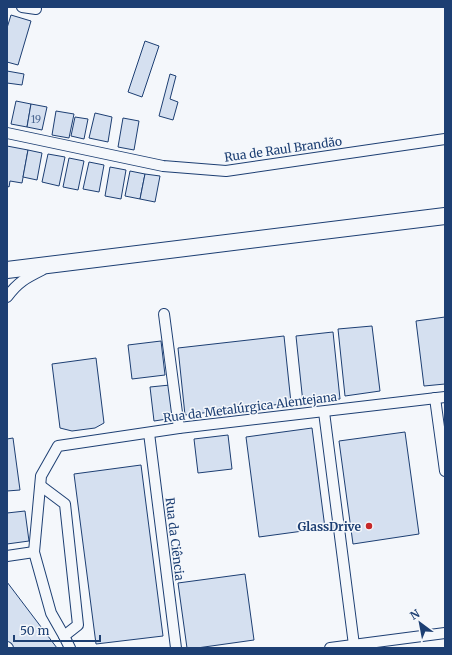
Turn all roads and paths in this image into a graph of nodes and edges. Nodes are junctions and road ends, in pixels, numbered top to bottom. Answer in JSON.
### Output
{"nodes":[{"id":1,"x":22,"y":7,"type":"edge"},
{"id":2,"x":36,"y":9,"type":"dead end"},
{"id":3,"x":7,"y":132,"type":"edge"},
{"id":4,"x":445,"y":139,"type":"edge"},
{"id":5,"x":445,"y":216,"type":"edge"},
{"id":6,"x":53,"y":265,"type":"junction"},
{"id":7,"x":7,"y":270,"type":"edge"},
{"id":8,"x":7,"y":297,"type":"edge"},
{"id":9,"x":164,"y":314,"type":"dead end"},
{"id":10,"x":440,"y":397,"type":"edge"},
{"id":11,"x":324,"y":412,"type":"junction"},
{"id":12,"x":179,"y":428,"type":"junction"},
{"id":13,"x":149,"y":433,"type":"junction"},
{"id":14,"x":445,"y":471,"type":"edge"},
{"id":15,"x":41,"y":486,"type":"junction"},
{"id":16,"x":34,"y":552,"type":"junction"},
{"id":17,"x":7,"y":556,"type":"edge"},
{"id":18,"x":445,"y":633,"type":"edge"},
{"id":19,"x":64,"y":636,"type":"junction"},
{"id":20,"x":354,"y":645,"type":"junction"},
{"id":21,"x":70,"y":648,"type":"edge"},
{"id":22,"x":176,"y":648,"type":"edge"},
{"id":23,"x":330,"y":648,"type":"edge"}],
"edges":[{"from":1,"to":2,"type":"street"},
{"from":3,"to":4,"type":"street","name":"Rua de Raul Brandão"},
{"from":5,"to":6,"type":"main road"},
{"from":6,"to":7,"type":"main road"},
{"from":6,"to":8,"type":"street"},
{"from":9,"to":12,"type":"street"},
{"from":10,"to":11,"type":"street","name":"Rua da Metalúrgica Alentejana"},
{"from":10,"to":14,"type":"street"},
{"from":11,"to":12,"type":"street","name":"Rua da Metalúrgica Alentejana"},
{"from":11,"to":20,"type":"street"},
{"from":12,"to":13,"type":"street","name":"Rua da Metalúrgica Alentejana"},
{"from":13,"to":15,"type":"street","name":"Rua da Metalúrgica Alentejana"},
{"from":13,"to":22,"type":"street","name":"Rua da Ciência"},
{"from":15,"to":16,"type":"street"},
{"from":15,"to":19,"type":"street"},
{"from":16,"to":17,"type":"street"},
{"from":16,"to":19,"type":"street"},
{"from":18,"to":20,"type":"street"},
{"from":19,"to":21,"type":"street"},
{"from":20,"to":23,"type":"street"}]}
